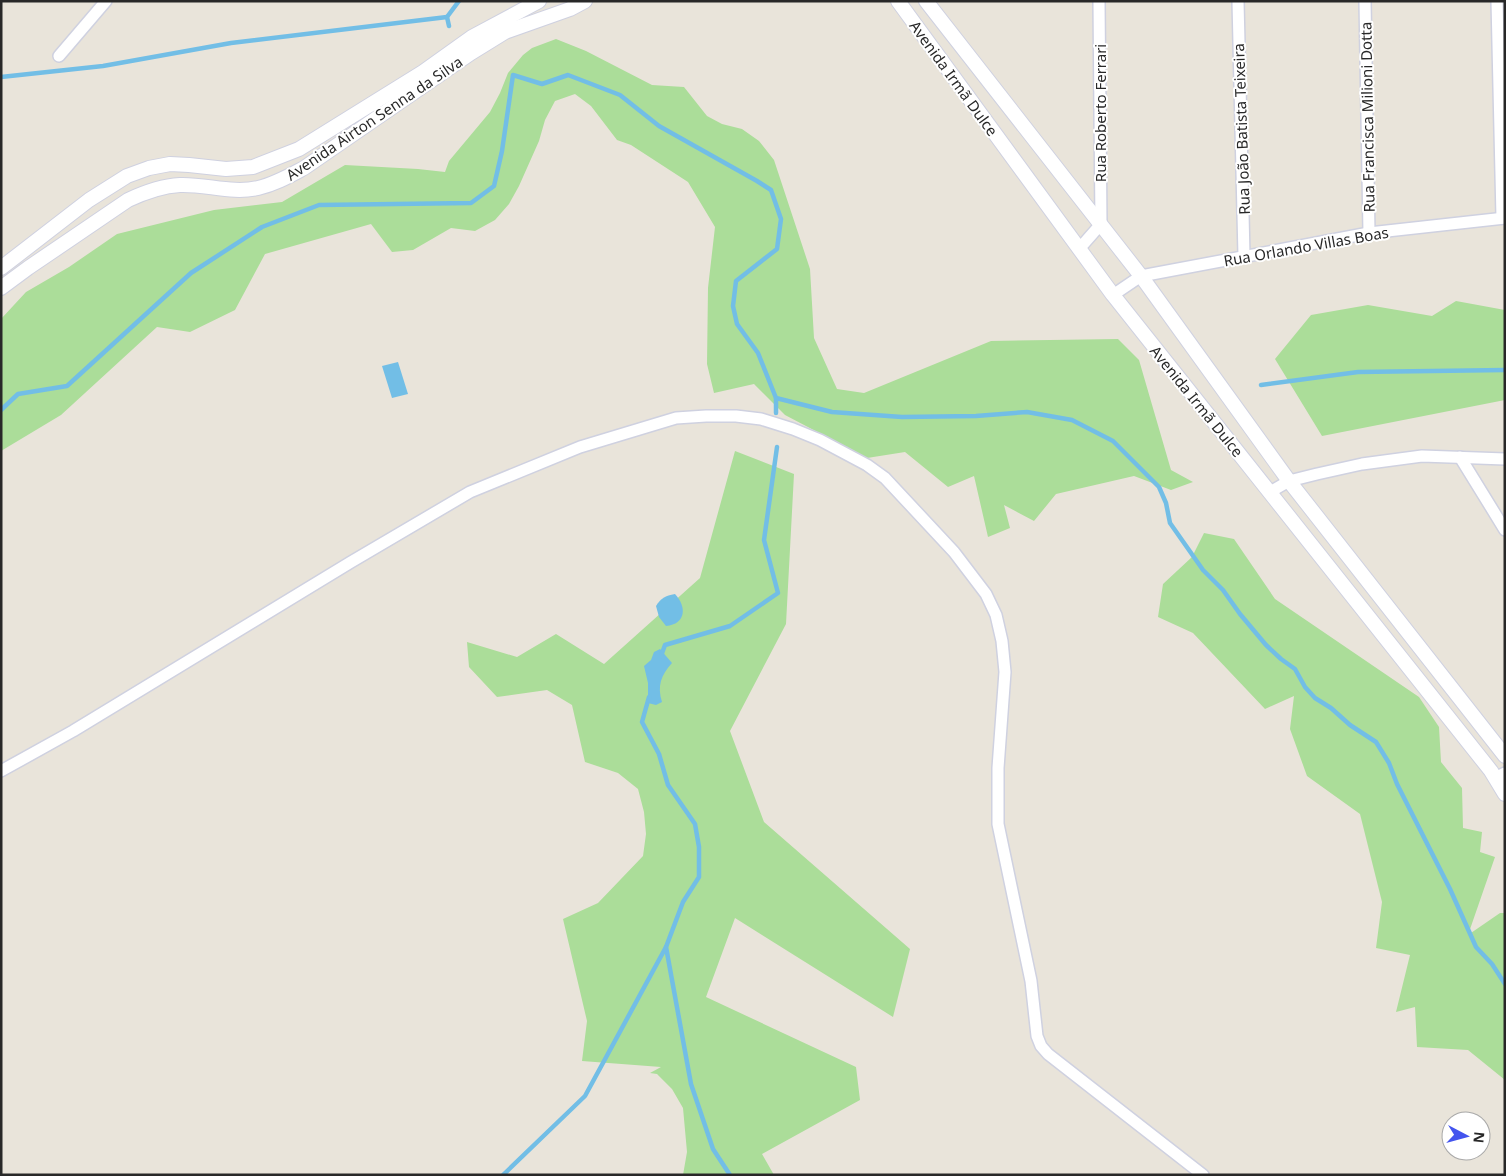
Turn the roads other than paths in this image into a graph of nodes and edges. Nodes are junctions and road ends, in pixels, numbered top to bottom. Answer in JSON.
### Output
{"nodes":[{"id":1,"x":106,"y":1,"type":"edge"},
{"id":2,"x":539,"y":1,"type":"edge"},
{"id":3,"x":585,"y":1,"type":"edge"},
{"id":4,"x":898,"y":1,"type":"edge"},
{"id":5,"x":926,"y":1,"type":"edge"},
{"id":6,"x":1099,"y":1,"type":"edge"},
{"id":7,"x":1238,"y":1,"type":"edge"},
{"id":8,"x":1365,"y":1,"type":"edge"},
{"id":9,"x":1497,"y":1,"type":"edge"},
{"id":10,"x":568,"y":5,"type":"edge"},
{"id":11,"x":59,"y":56,"type":"dead end"},
{"id":12,"x":304,"y":146,"type":"junction"},
{"id":13,"x":315,"y":161,"type":"junction"},
{"id":14,"x":1503,"y":218,"type":"edge"},
{"id":15,"x":1101,"y":224,"type":"junction"},
{"id":16,"x":1369,"y":233,"type":"junction"},
{"id":17,"x":1079,"y":249,"type":"junction"},
{"id":18,"x":1244,"y":256,"type":"junction"},
{"id":19,"x":1,"y":268,"type":"edge"},
{"id":20,"x":1141,"y":276,"type":"junction"},
{"id":21,"x":1,"y":288,"type":"edge"},
{"id":22,"x":1113,"y":295,"type":"junction"},
{"id":23,"x":1460,"y":457,"type":"junction"},
{"id":24,"x":1505,"y":459,"type":"edge"},
{"id":25,"x":1289,"y":481,"type":"junction"},
{"id":26,"x":1270,"y":492,"type":"junction"},
{"id":27,"x":1505,"y":530,"type":"edge"},
{"id":28,"x":1505,"y":756,"type":"edge"},
{"id":29,"x":1,"y":771,"type":"edge"},
{"id":30,"x":1500,"y":775,"type":"edge"},
{"id":31,"x":1505,"y":794,"type":"edge"},
{"id":32,"x":1203,"y":1175,"type":"edge"}],
"edges":[{"from":1,"to":11,"type":"street"},
{"from":2,"to":12,"type":"street","name":"Avenida Airton Senna da Silva"},
{"from":3,"to":10,"type":"street","name":"Avenida Airton Senna da Silva"},
{"from":4,"to":17,"type":"street","name":"Avenida Irmã Dulce"},
{"from":5,"to":15,"type":"street","name":"Avenida Irmã Dulce"},
{"from":6,"to":15,"type":"street","name":"Rua Roberto Ferrari"},
{"from":7,"to":18,"type":"street","name":"Rua João Batista Teixeira"},
{"from":8,"to":16,"type":"street","name":"Rua Francisca Milioni Dotta"},
{"from":9,"to":14,"type":"street"},
{"from":10,"to":13,"type":"street","name":"Avenida Airton Senna da Silva"},
{"from":12,"to":13,"type":"street"},
{"from":12,"to":19,"type":"street","name":"Avenida Airton Senna da Silva"},
{"from":13,"to":21,"type":"street","name":"Avenida Airton Senna da Silva"},
{"from":14,"to":16,"type":"street","name":"Rua Orlando Villas Boas"},
{"from":15,"to":17,"type":"street"},
{"from":15,"to":20,"type":"street","name":"Avenida Irmã Dulce"},
{"from":16,"to":18,"type":"street","name":"Rua Orlando Villas Boas"},
{"from":17,"to":22,"type":"street","name":"Avenida Irmã Dulce"},
{"from":18,"to":20,"type":"street","name":"Rua Orlando Villas Boas"},
{"from":20,"to":22,"type":"street","name":"Rua Orlando Villas Boas"},
{"from":20,"to":25,"type":"street","name":"Avenida Irmã Dulce"},
{"from":22,"to":26,"type":"street","name":"Avenida Irmã Dulce"},
{"from":23,"to":24,"type":"street"},
{"from":23,"to":25,"type":"street"},
{"from":23,"to":27,"type":"street"},
{"from":25,"to":26,"type":"street"},
{"from":25,"to":28,"type":"street","name":"Avenida Irmã Dulce"},
{"from":26,"to":30,"type":"street","name":"Avenida Irmã Dulce"},
{"from":29,"to":32,"type":"street"},
{"from":30,"to":31,"type":"street","name":"Avenida Irmã Dulce"}]}
